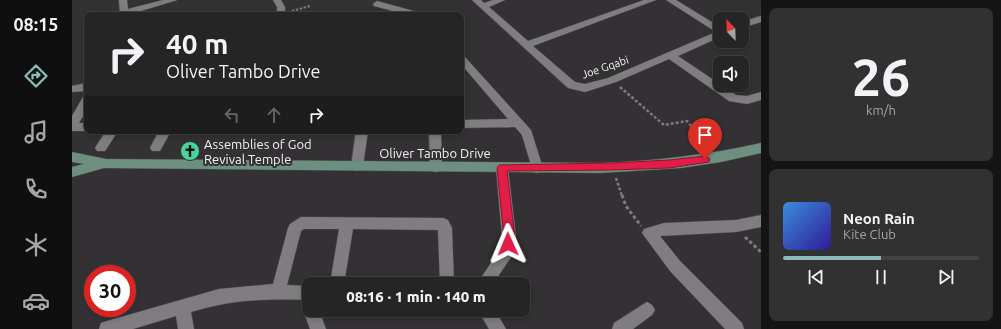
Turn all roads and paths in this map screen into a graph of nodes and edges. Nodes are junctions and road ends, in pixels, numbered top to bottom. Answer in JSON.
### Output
{"nodes":[{"id":1,"x":123,"y":0,"type":"edge"},
{"id":2,"x":173,"y":0,"type":"edge"},
{"id":3,"x":277,"y":0,"type":"edge"},
{"id":4,"x":501,"y":0,"type":"edge"},
{"id":5,"x":652,"y":0,"type":"edge"},
{"id":6,"x":670,"y":0,"type":"edge"},
{"id":7,"x":378,"y":2,"type":"edge"},
{"id":8,"x":480,"y":3,"type":"edge"},
{"id":9,"x":310,"y":6,"type":"dead end"},
{"id":10,"x":124,"y":12,"type":"edge"},
{"id":11,"x":131,"y":12,"type":"edge"},
{"id":12,"x":280,"y":12,"type":"edge"},
{"id":13,"x":288,"y":12,"type":"edge"},
{"id":14,"x":376,"y":12,"type":"edge"},
{"id":15,"x":409,"y":12,"type":"edge"},
{"id":16,"x":761,"y":19,"type":"edge"},
{"id":17,"x":749,"y":23,"type":"edge"},
{"id":18,"x":713,"y":27,"type":"edge"},
{"id":19,"x":713,"y":37,"type":"edge"},
{"id":20,"x":526,"y":45,"type":"junction"},
{"id":21,"x":670,"y":55,"type":"junction"},
{"id":22,"x":464,"y":61,"type":"edge"},
{"id":23,"x":612,"y":80,"type":"junction"},
{"id":24,"x":84,"y":88,"type":"edge"},
{"id":25,"x":75,"y":89,"type":"dead end"},
{"id":26,"x":761,"y":96,"type":"edge"},
{"id":27,"x":84,"y":105,"type":"edge"},
{"id":28,"x":520,"y":123,"type":"junction"},
{"id":29,"x":464,"y":124,"type":"edge"},
{"id":30,"x":72,"y":126,"type":"edge"},
{"id":31,"x":84,"y":127,"type":"edge"},
{"id":32,"x":110,"y":134,"type":"edge"},
{"id":33,"x":163,"y":134,"type":"edge"},
{"id":34,"x":362,"y":134,"type":"edge"},
{"id":35,"x":434,"y":134,"type":"edge"},
{"id":36,"x":101,"y":148,"type":"dead end"},
{"id":37,"x":156,"y":148,"type":"dead end"},
{"id":38,"x":761,"y":148,"type":"edge"},
{"id":39,"x":72,"y":158,"type":"edge"},
{"id":40,"x":718,"y":158,"type":"junction"},
{"id":41,"x":106,"y":164,"type":"junction"},
{"id":42,"x":72,"y":166,"type":"edge"},
{"id":43,"x":357,"y":166,"type":"junction"},
{"id":44,"x":436,"y":167,"type":"junction"},
{"id":45,"x":612,"y":167,"type":"junction"},
{"id":46,"x":502,"y":168,"type":"junction"},
{"id":47,"x":537,"y":168,"type":"junction"},
{"id":48,"x":72,"y":172,"type":"edge"},
{"id":49,"x":761,"y":221,"type":"edge"},
{"id":50,"x":347,"y":223,"type":"junction"},
{"id":51,"x":736,"y":226,"type":"junction"},
{"id":52,"x":649,"y":233,"type":"junction"},
{"id":53,"x":761,"y":252,"type":"edge"},
{"id":54,"x":338,"y":277,"type":"edge"},
{"id":55,"x":447,"y":277,"type":"edge"},
{"id":56,"x":489,"y":277,"type":"edge"},
{"id":57,"x":278,"y":292,"type":"junction"},
{"id":58,"x":302,"y":296,"type":"edge"},
{"id":59,"x":182,"y":307,"type":"junction"},
{"id":60,"x":647,"y":310,"type":"dead end"},
{"id":61,"x":314,"y":317,"type":"edge"},
{"id":62,"x":490,"y":317,"type":"edge"},
{"id":63,"x":107,"y":329,"type":"edge"},
{"id":64,"x":186,"y":329,"type":"edge"},
{"id":65,"x":318,"y":329,"type":"edge"},
{"id":66,"x":498,"y":329,"type":"edge"},
{"id":67,"x":620,"y":329,"type":"edge"},
{"id":68,"x":736,"y":329,"type":"edge"}],
"edges":[{"from":1,"to":10,"type":"street"},
{"from":2,"to":11,"type":"street"},
{"from":3,"to":12,"type":"street"},
{"from":4,"to":8,"type":"street"},
{"from":5,"to":20,"type":"street"},
{"from":6,"to":18,"type":"street"},
{"from":7,"to":14,"type":"street"},
{"from":7,"to":15,"type":"street"},
{"from":8,"to":20,"type":"street","name":"Joe Gqabi"},
{"from":9,"to":13,"type":"path"},
{"from":16,"to":17,"type":"street"},
{"from":19,"to":21,"type":"street","name":"Joe Gqabi"},
{"from":20,"to":23,"type":"street","name":"Joe Gqabi"},
{"from":21,"to":23,"type":"street","name":"Joe Gqabi"},
{"from":21,"to":26,"type":"street"},
{"from":22,"to":28,"type":"street"},
{"from":23,"to":40,"type":"path"},
{"from":24,"to":25,"type":"street"},
{"from":27,"to":30,"type":"street"},
{"from":28,"to":29,"type":"street"},
{"from":28,"to":47,"type":"street"},
{"from":30,"to":31,"type":"street"},
{"from":32,"to":36,"type":"street"},
{"from":33,"to":37,"type":"street"},
{"from":34,"to":43,"type":"street"},
{"from":35,"to":44,"type":"street"},
{"from":38,"to":40,"type":"street","name":"Oliver Tambo Drive"},
{"from":39,"to":41,"type":"street","name":"Oliver Tambo Drive"},
{"from":39,"to":42,"type":"street"},
{"from":40,"to":45,"type":"street","name":"Oliver Tambo Drive"},
{"from":41,"to":43,"type":"street","name":"Oliver Tambo Drive"},
{"from":41,"to":48,"type":"street","name":"Oliver Tambo Drive"},
{"from":43,"to":44,"type":"street","name":"Oliver Tambo Drive"},
{"from":44,"to":46,"type":"street","name":"Oliver Tambo Drive"},
{"from":45,"to":47,"type":"street","name":"Oliver Tambo Drive"},
{"from":45,"to":52,"type":"path"},
{"from":46,"to":47,"type":"street","name":"Oliver Tambo Drive"},
{"from":46,"to":56,"type":"street"},
{"from":49,"to":51,"type":"street"},
{"from":50,"to":54,"type":"street"},
{"from":50,"to":55,"type":"street"},
{"from":50,"to":57,"type":"street"},
{"from":51,"to":52,"type":"street"},
{"from":51,"to":53,"type":"path"},
{"from":52,"to":68,"type":"street"},
{"from":57,"to":58,"type":"street"},
{"from":57,"to":59,"type":"street"},
{"from":59,"to":63,"type":"street"},
{"from":59,"to":64,"type":"street"},
{"from":60,"to":67,"type":"street"},
{"from":61,"to":65,"type":"street"},
{"from":62,"to":66,"type":"street"}]}
